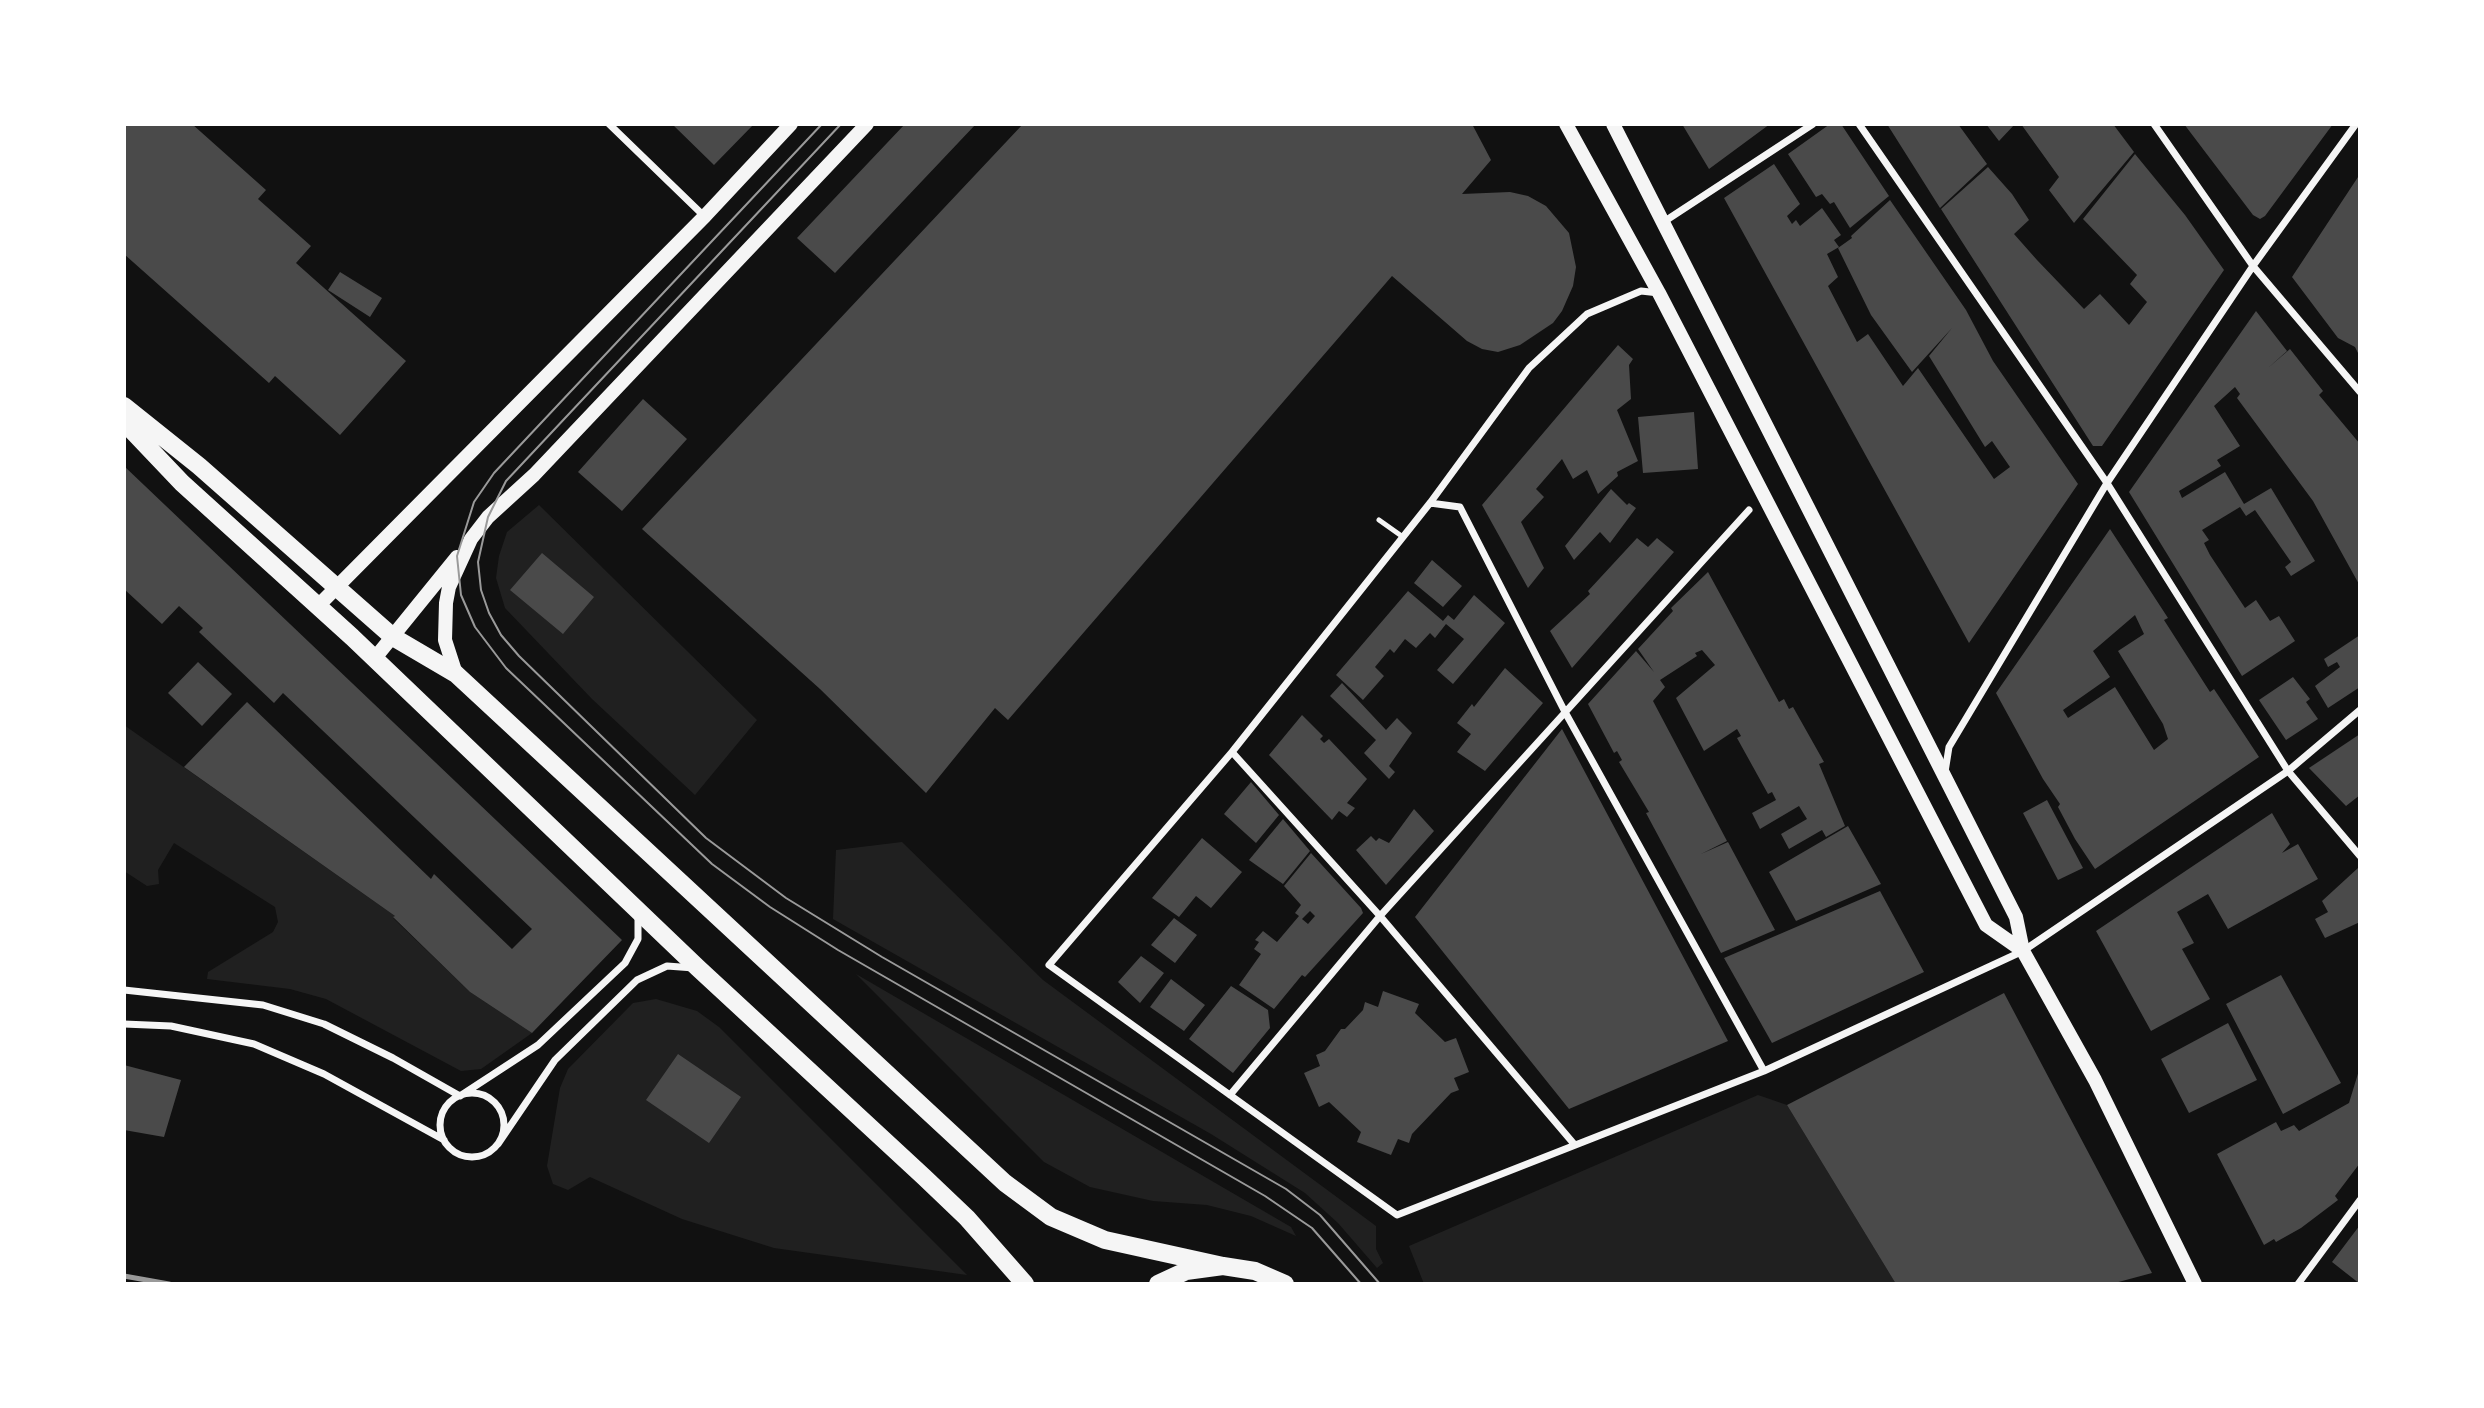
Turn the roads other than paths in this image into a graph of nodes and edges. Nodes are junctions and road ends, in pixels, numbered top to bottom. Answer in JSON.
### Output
{"nodes":[{"id":1,"x":609,"y":124,"type":"edge"},
{"id":2,"x":791,"y":124,"type":"edge"},
{"id":3,"x":867,"y":124,"type":"edge"},
{"id":4,"x":1566,"y":124,"type":"edge"},
{"id":5,"x":1613,"y":124,"type":"edge"},
{"id":6,"x":1813,"y":124,"type":"edge"},
{"id":7,"x":1859,"y":124,"type":"edge"},
{"id":8,"x":2154,"y":124,"type":"edge"},
{"id":9,"x":2356,"y":124,"type":"edge"},
{"id":10,"x":705,"y":216,"type":"junction"},
{"id":11,"x":1662,"y":223,"type":"junction"},
{"id":12,"x":2253,"y":266,"type":"junction"},
{"id":13,"x":1659,"y":293,"type":"junction"},
{"id":14,"x":2360,"y":392,"type":"edge"},
{"id":15,"x":124,"y":407,"type":"edge"},
{"id":16,"x":124,"y":422,"type":"edge"},
{"id":17,"x":2107,"y":484,"type":"junction"},
{"id":18,"x":1430,"y":503,"type":"junction"},
{"id":19,"x":1749,"y":510,"type":"dead end"},
{"id":20,"x":1380,"y":520,"type":"dead end"},
{"id":21,"x":1403,"y":537,"type":"junction"},
{"id":22,"x":471,"y":539,"type":"junction"},
{"id":23,"x":337,"y":586,"type":"junction"},
{"id":24,"x":318,"y":606,"type":"junction"},
{"id":25,"x":393,"y":637,"type":"junction"},
{"id":26,"x":375,"y":658,"type":"junction"},
{"id":27,"x":456,"y":674,"type":"junction"},
{"id":28,"x":2360,"y":710,"type":"edge"},
{"id":29,"x":1565,"y":712,"type":"junction"},
{"id":30,"x":1232,"y":752,"type":"junction"},
{"id":31,"x":2288,"y":771,"type":"junction"},
{"id":32,"x":1944,"y":776,"type":"junction"},
{"id":33,"x":2360,"y":856,"type":"edge"},
{"id":34,"x":638,"y":911,"type":"junction"},
{"id":35,"x":1380,"y":916,"type":"junction"},
{"id":36,"x":2022,"y":951,"type":"junction"},
{"id":37,"x":698,"y":968,"type":"junction"},
{"id":38,"x":124,"y":990,"type":"edge"},
{"id":39,"x":124,"y":1024,"type":"edge"},
{"id":40,"x":1764,"y":1071,"type":"junction"},
{"id":41,"x":1230,"y":1095,"type":"junction"},
{"id":42,"x":460,"y":1096,"type":"junction"},
{"id":43,"x":444,"y":1140,"type":"junction"},
{"id":44,"x":498,"y":1144,"type":"junction"},
{"id":45,"x":1574,"y":1144,"type":"junction"},
{"id":46,"x":2360,"y":1200,"type":"edge"},
{"id":47,"x":1223,"y":1266,"type":"junction"},
{"id":48,"x":1025,"y":1284,"type":"edge"},
{"id":49,"x":1158,"y":1284,"type":"edge"},
{"id":50,"x":1284,"y":1284,"type":"edge"},
{"id":51,"x":2195,"y":1284,"type":"edge"},
{"id":52,"x":2298,"y":1284,"type":"edge"}],
"edges":[{"from":1,"to":10,"type":"street"},
{"from":2,"to":10,"type":"main road"},
{"from":3,"to":22,"type":"main road"},
{"from":4,"to":13,"type":"main road"},
{"from":5,"to":11,"type":"main road"},
{"from":6,"to":11,"type":"street"},
{"from":7,"to":17,"type":"street"},
{"from":8,"to":12,"type":"street"},
{"from":9,"to":12,"type":"street"},
{"from":10,"to":23,"type":"main road"},
{"from":11,"to":32,"type":"main road"},
{"from":12,"to":14,"type":"street"},
{"from":12,"to":17,"type":"street"},
{"from":13,"to":18,"type":"street"},
{"from":13,"to":36,"type":"main road"},
{"from":15,"to":23,"type":"main road"},
{"from":16,"to":24,"type":"main road"},
{"from":17,"to":31,"type":"street"},
{"from":17,"to":32,"type":"street"},
{"from":18,"to":21,"type":"street"},
{"from":18,"to":29,"type":"street"},
{"from":19,"to":29,"type":"street"},
{"from":20,"to":21,"type":"lane"},
{"from":21,"to":30,"type":"street"},
{"from":22,"to":25,"type":"main road"},
{"from":22,"to":27,"type":"main road"},
{"from":23,"to":24,"type":"main road"},
{"from":23,"to":25,"type":"main road"},
{"from":24,"to":26,"type":"main road"},
{"from":25,"to":26,"type":"main road"},
{"from":25,"to":27,"type":"main road"},
{"from":26,"to":34,"type":"main road"},
{"from":27,"to":47,"type":"main road"},
{"from":28,"to":31,"type":"street"},
{"from":29,"to":35,"type":"street"},
{"from":29,"to":40,"type":"street"},
{"from":30,"to":35,"type":"street"},
{"from":30,"to":41,"type":"street"},
{"from":31,"to":33,"type":"street"},
{"from":31,"to":36,"type":"street"},
{"from":32,"to":36,"type":"main road"},
{"from":34,"to":37,"type":"main road"},
{"from":34,"to":42,"type":"street"},
{"from":35,"to":41,"type":"street"},
{"from":35,"to":45,"type":"street"},
{"from":36,"to":40,"type":"street"},
{"from":36,"to":51,"type":"main road"},
{"from":37,"to":44,"type":"street"},
{"from":37,"to":48,"type":"main road"},
{"from":38,"to":42,"type":"street"},
{"from":39,"to":43,"type":"street"},
{"from":40,"to":45,"type":"street"},
{"from":41,"to":45,"type":"street"},
{"from":42,"to":43,"type":"street"},
{"from":42,"to":44,"type":"street"},
{"from":43,"to":44,"type":"street"},
{"from":46,"to":52,"type":"street"},
{"from":47,"to":49,"type":"main road"},
{"from":47,"to":50,"type":"main road"}]}
